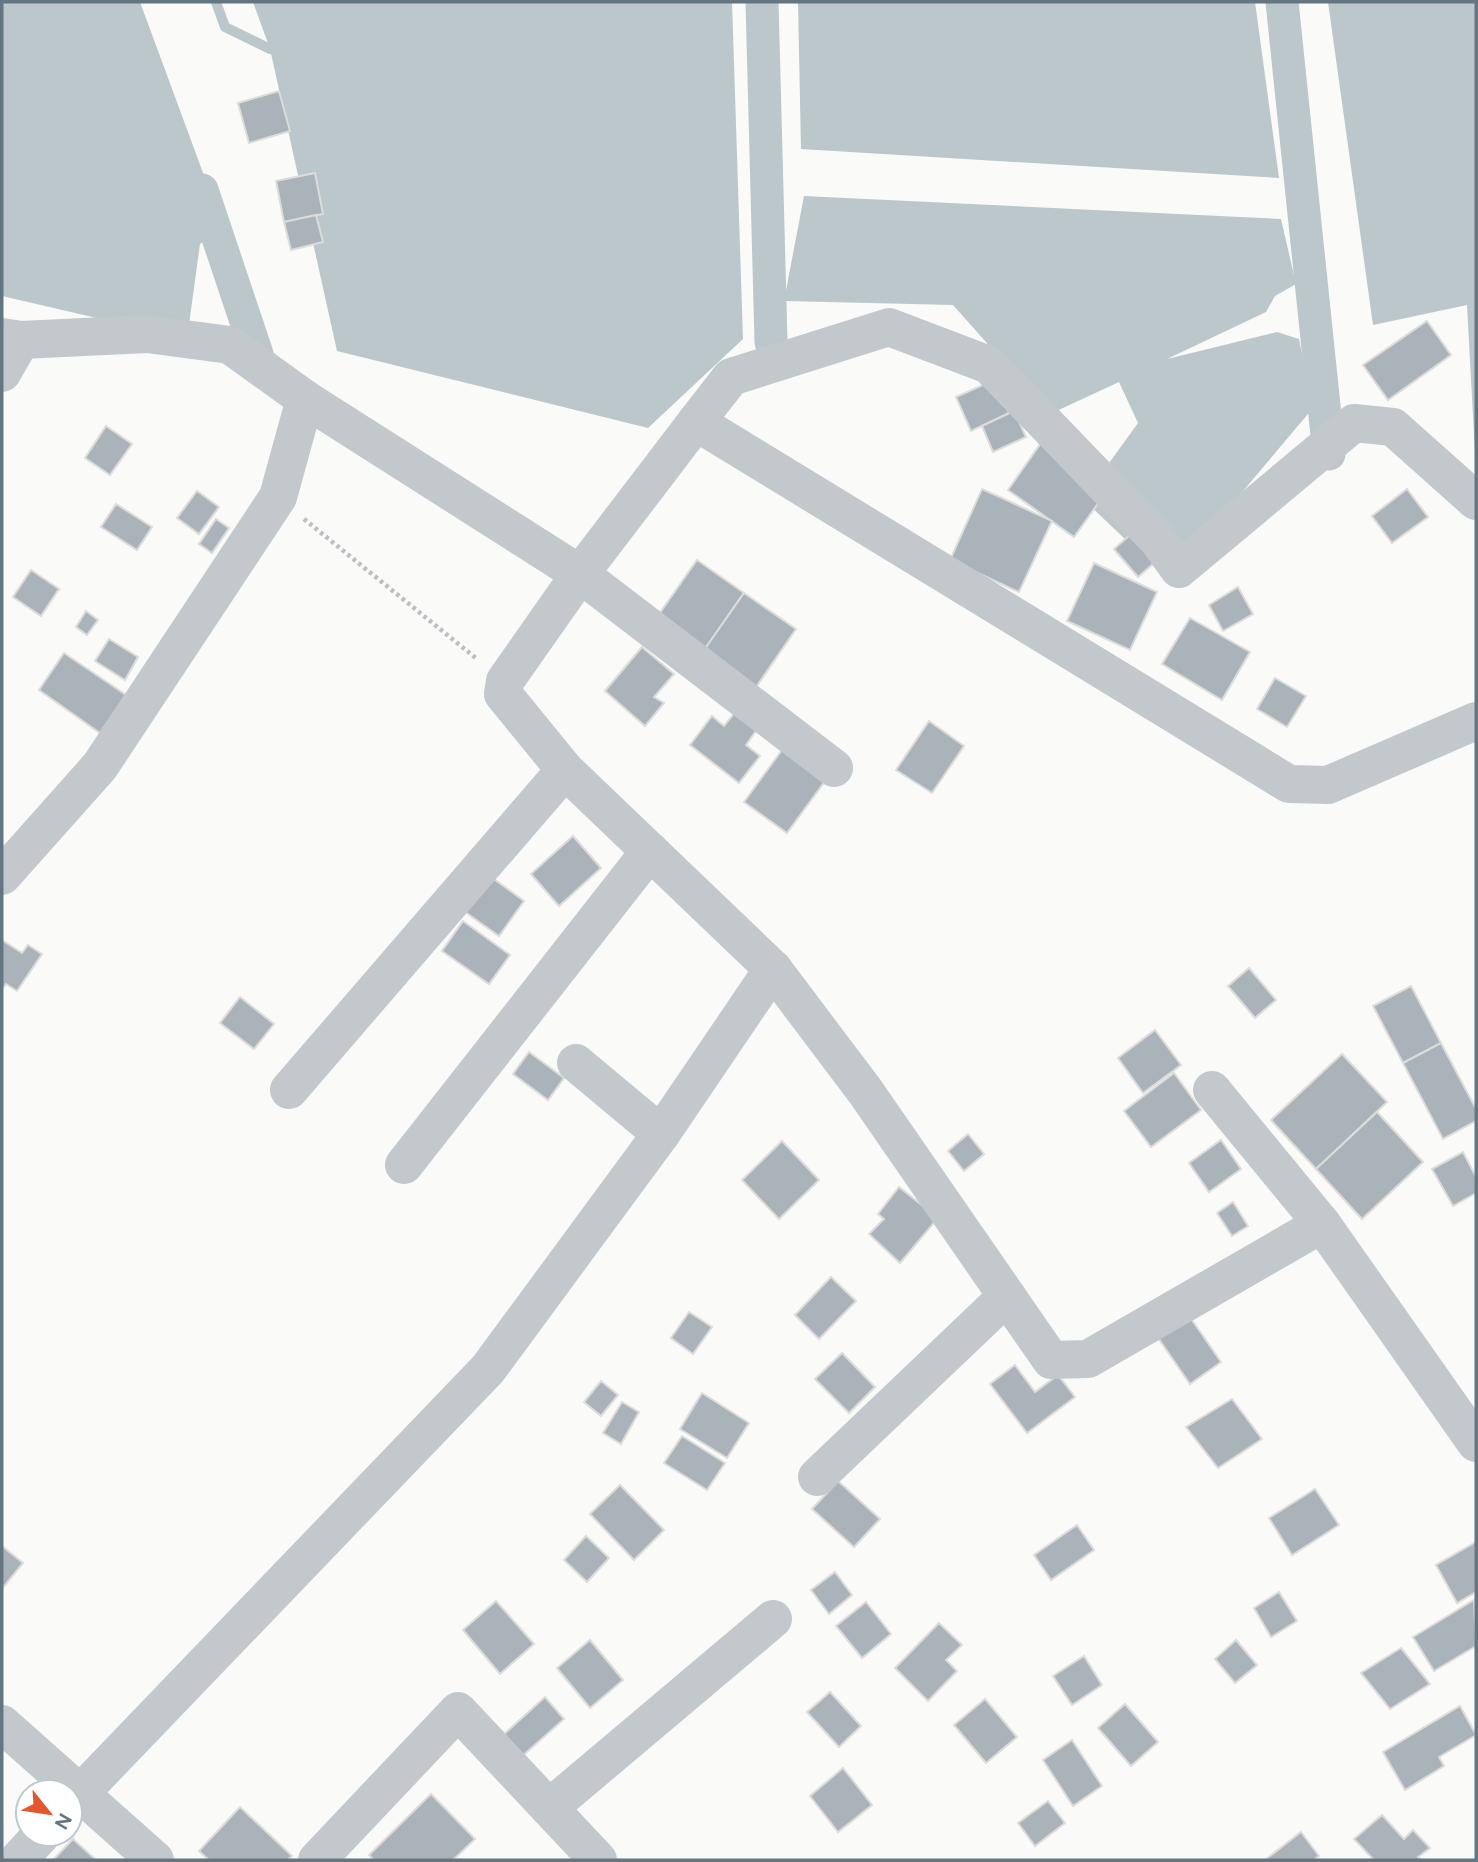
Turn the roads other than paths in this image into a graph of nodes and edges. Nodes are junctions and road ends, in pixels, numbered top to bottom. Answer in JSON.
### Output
{"nodes":[{"id":1,"x":11,"y":338,"type":"edge"},
{"id":2,"x":2,"y":373,"type":"edge"},
{"id":3,"x":305,"y":399,"type":"junction"},
{"id":4,"x":696,"y":422,"type":"junction"},
{"id":5,"x":1476,"y":501,"type":"edge"},
{"id":6,"x":580,"y":574,"type":"junction"},
{"id":7,"x":1476,"y":721,"type":"edge"},
{"id":8,"x":834,"y":768,"type":"dead end"},
{"id":9,"x":565,"y":770,"type":"junction"},
{"id":10,"x":650,"y":851,"type":"junction"},
{"id":11,"x":2,"y":876,"type":"edge"},
{"id":12,"x":774,"y":969,"type":"junction"},
{"id":13,"x":576,"y":1063,"type":"dead end"},
{"id":14,"x":289,"y":1090,"type":"dead end"},
{"id":15,"x":1212,"y":1090,"type":"dead end"},
{"id":16,"x":661,"y":1134,"type":"junction"},
{"id":17,"x":404,"y":1165,"type":"dead end"},
{"id":18,"x":1322,"y":1224,"type":"junction"},
{"id":19,"x":1007,"y":1296,"type":"junction"},
{"id":20,"x":1476,"y":1443,"type":"edge"},
{"id":21,"x":817,"y":1477,"type":"dead end"},
{"id":22,"x":773,"y":1619,"type":"dead end"},
{"id":23,"x":2,"y":1724,"type":"edge"},
{"id":24,"x":55,"y":1778,"type":"edge"},
{"id":25,"x":84,"y":1790,"type":"edge"},
{"id":26,"x":84,"y":1806,"type":"edge"},
{"id":27,"x":549,"y":1808,"type":"junction"},
{"id":28,"x":155,"y":1860,"type":"edge"},
{"id":29,"x":317,"y":1860,"type":"edge"},
{"id":30,"x":598,"y":1860,"type":"edge"}],
"edges":[{"from":1,"to":2,"type":"street"},
{"from":1,"to":3,"type":"street"},
{"from":3,"to":6,"type":"street"},
{"from":3,"to":11,"type":"street"},
{"from":4,"to":5,"type":"street"},
{"from":4,"to":6,"type":"street"},
{"from":4,"to":7,"type":"street"},
{"from":6,"to":8,"type":"street"},
{"from":6,"to":9,"type":"street"},
{"from":9,"to":10,"type":"street"},
{"from":9,"to":14,"type":"street"},
{"from":10,"to":12,"type":"street"},
{"from":10,"to":17,"type":"street"},
{"from":12,"to":16,"type":"street"},
{"from":12,"to":19,"type":"street"},
{"from":13,"to":16,"type":"street"},
{"from":15,"to":18,"type":"street"},
{"from":16,"to":25,"type":"street"},
{"from":18,"to":19,"type":"street"},
{"from":18,"to":20,"type":"street"},
{"from":19,"to":21,"type":"street"},
{"from":22,"to":27,"type":"street"},
{"from":23,"to":24,"type":"street"},
{"from":26,"to":28,"type":"street"},
{"from":27,"to":29,"type":"street"},
{"from":27,"to":30,"type":"street"}]}
